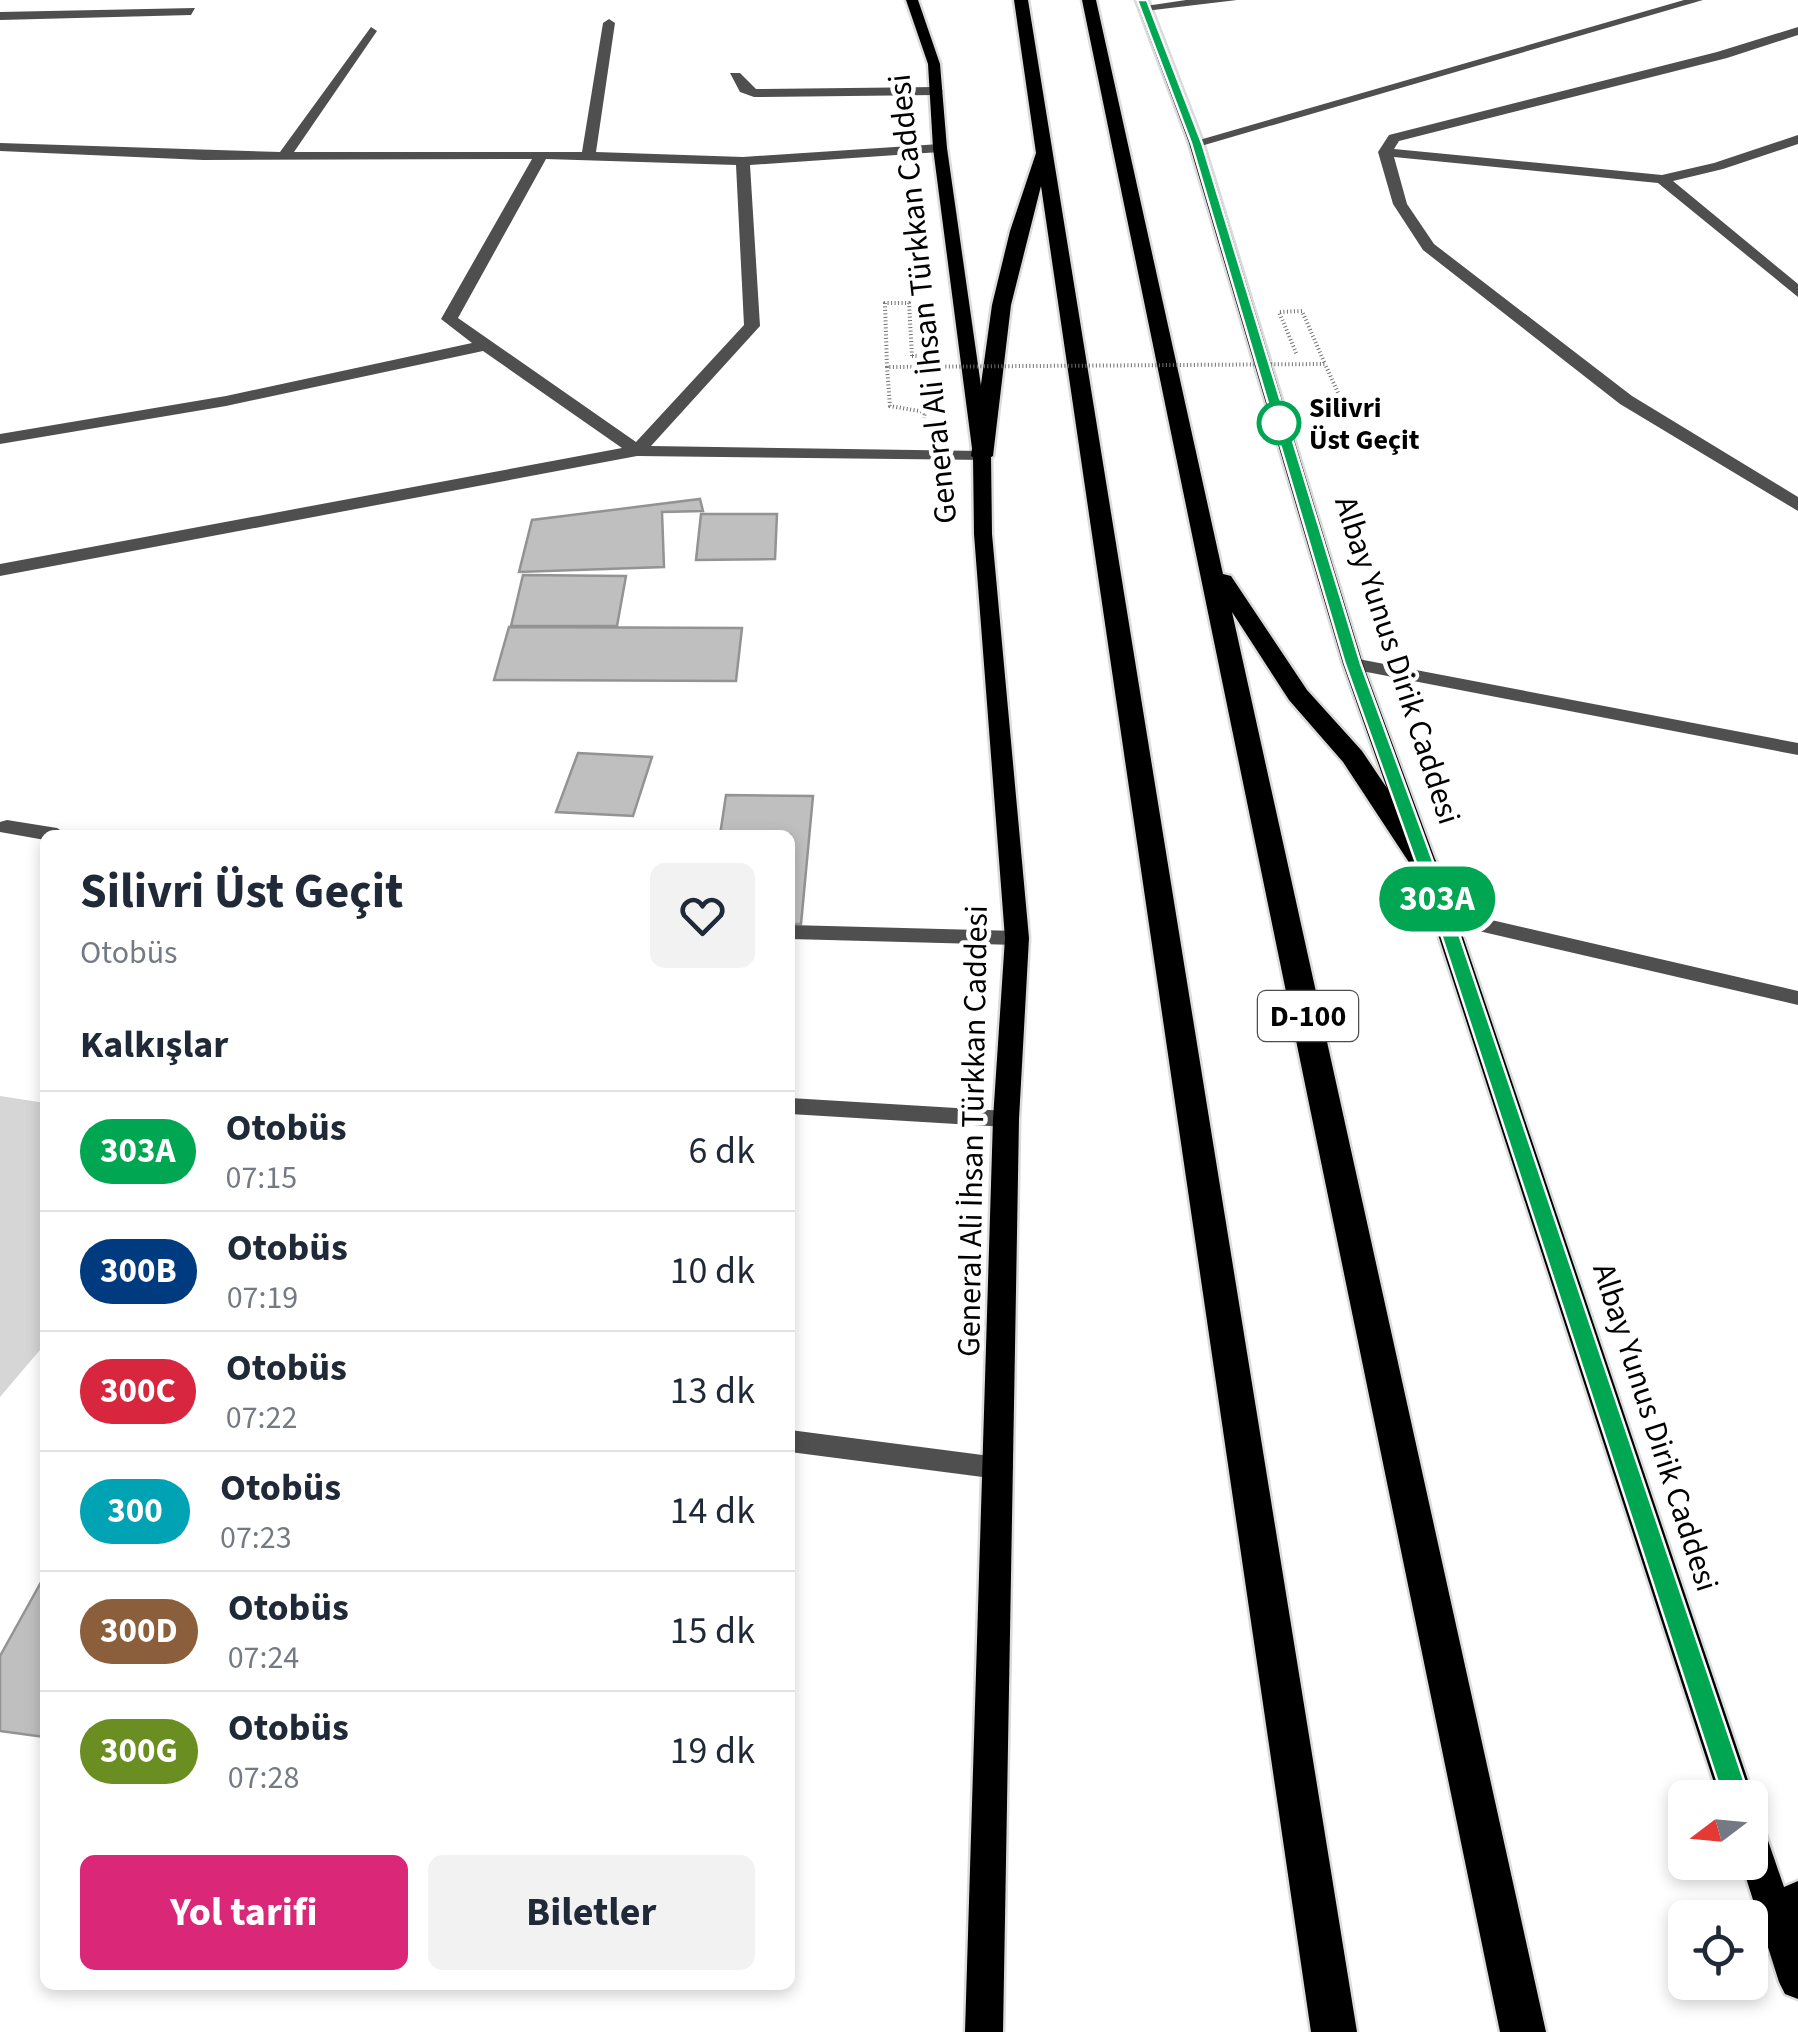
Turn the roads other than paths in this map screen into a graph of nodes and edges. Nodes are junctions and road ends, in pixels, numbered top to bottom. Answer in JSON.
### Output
{"nodes":[{"id":1,"x":28,"y":0,"type":"edge"},
{"id":2,"x":1022,"y":0,"type":"edge"},
{"id":3,"x":1088,"y":0,"type":"edge"},
{"id":4,"x":1232,"y":0,"type":"edge"},
{"id":5,"x":1664,"y":0,"type":"edge"},
{"id":6,"x":908,"y":1,"type":"edge"},
{"id":7,"x":1690,"y":2,"type":"edge"},
{"id":8,"x":1143,"y":4,"type":"edge"},
{"id":9,"x":191,"y":11,"type":"dead end"},
{"id":10,"x":1,"y":17,"type":"edge"},
{"id":11,"x":608,"y":24,"type":"dead end"},
{"id":12,"x":371,"y":31,"type":"dead end"},
{"id":13,"x":1798,"y":31,"type":"edge"},
{"id":14,"x":735,"y":76,"type":"dead end"},
{"id":15,"x":936,"y":91,"type":"junction"},
{"id":16,"x":1798,"y":139,"type":"edge"},
{"id":17,"x":1196,"y":143,"type":"junction"},
{"id":18,"x":0,"y":147,"type":"edge"},
{"id":19,"x":940,"y":148,"type":"junction"},
{"id":20,"x":1044,"y":150,"type":"junction"},
{"id":21,"x":1385,"y":152,"type":"junction"},
{"id":22,"x":541,"y":155,"type":"junction"},
{"id":23,"x":284,"y":156,"type":"junction"},
{"id":24,"x":588,"y":156,"type":"junction"},
{"id":25,"x":743,"y":161,"type":"junction"},
{"id":26,"x":1662,"y":179,"type":"junction"},
{"id":27,"x":1798,"y":292,"type":"edge"},
{"id":28,"x":486,"y":345,"type":"junction"},
{"id":29,"x":0,"y":439,"type":"edge"},
{"id":30,"x":637,"y":450,"type":"junction"},
{"id":31,"x":982,"y":456,"type":"junction"},
{"id":32,"x":1798,"y":505,"type":"edge"},
{"id":33,"x":1212,"y":564,"type":"junction"},
{"id":34,"x":0,"y":570,"type":"edge"},
{"id":35,"x":1353,"y":664,"type":"junction"},
{"id":36,"x":1798,"y":749,"type":"edge"},
{"id":37,"x":8,"y":827,"type":"dead end"},
{"id":38,"x":40,"y":832,"type":"edge"},
{"id":39,"x":1424,"y":864,"type":"junction"},
{"id":40,"x":1444,"y":916,"type":"junction"},
{"id":41,"x":795,"y":932,"type":"edge"},
{"id":42,"x":1017,"y":938,"type":"junction"},
{"id":43,"x":1798,"y":998,"type":"edge"},
{"id":44,"x":795,"y":1106,"type":"edge"},
{"id":45,"x":1006,"y":1119,"type":"junction"},
{"id":46,"x":795,"y":1442,"type":"edge"},
{"id":47,"x":998,"y":1468,"type":"junction"},
{"id":48,"x":1731,"y":1780,"type":"edge"},
{"id":49,"x":1768,"y":1871,"type":"edge"},
{"id":50,"x":1787,"y":1907,"type":"edge"},
{"id":51,"x":1798,"y":1982,"type":"edge"},
{"id":52,"x":984,"y":2032,"type":"edge"},
{"id":53,"x":1334,"y":2032,"type":"edge"},
{"id":54,"x":1523,"y":2032,"type":"edge"}],
"edges":[{"from":1,"to":10,"type":"street"},
{"from":2,"to":20,"type":"highway"},
{"from":3,"to":33,"type":"highway","number":"D-100"},
{"from":4,"to":8,"type":"street"},
{"from":5,"to":7,"type":"street"},
{"from":6,"to":15,"type":"main road","name":"General Ali İhsan Türkkan Caddesi"},
{"from":7,"to":17,"type":"street"},
{"from":8,"to":17,"type":"main road","name":"Albay Yunus Dirik Caddesi"},
{"from":9,"to":10,"type":"street"},
{"from":11,"to":24,"type":"street"},
{"from":12,"to":23,"type":"street"},
{"from":13,"to":21,"type":"street"},
{"from":14,"to":15,"type":"street"},
{"from":15,"to":19,"type":"main road","name":"General Ali İhsan Türkkan Caddesi"},
{"from":16,"to":26,"type":"street"},
{"from":17,"to":35,"type":"main road","name":"Albay Yunus Dirik Caddesi"},
{"from":18,"to":23,"type":"street"},
{"from":19,"to":25,"type":"street"},
{"from":19,"to":31,"type":"main road","name":"General Ali İhsan Türkkan Caddesi"},
{"from":20,"to":31,"type":"highway"},
{"from":20,"to":53,"type":"highway"},
{"from":21,"to":26,"type":"street"},
{"from":21,"to":32,"type":"street"},
{"from":22,"to":23,"type":"street"},
{"from":22,"to":24,"type":"street"},
{"from":22,"to":28,"type":"street"},
{"from":24,"to":25,"type":"street"},
{"from":25,"to":30,"type":"street"},
{"from":26,"to":27,"type":"street"},
{"from":28,"to":29,"type":"street"},
{"from":28,"to":30,"type":"street"},
{"from":30,"to":31,"type":"street"},
{"from":30,"to":34,"type":"street"},
{"from":31,"to":42,"type":"main road","name":"General Ali İhsan Türkkan Caddesi"},
{"from":33,"to":39,"type":"highway"},
{"from":33,"to":54,"type":"highway","number":"D-100"},
{"from":35,"to":36,"type":"street"},
{"from":35,"to":39,"type":"main road","name":"Albay Yunus Dirik Caddesi"},
{"from":37,"to":38,"type":"street"},
{"from":39,"to":40,"type":"main road","name":"Albay Yunus Dirik Caddesi"},
{"from":40,"to":43,"type":"street"},
{"from":40,"to":48,"type":"main road","name":"Albay Yunus Dirik Caddesi"},
{"from":41,"to":42,"type":"street"},
{"from":42,"to":45,"type":"main road","name":"General Ali İhsan Türkkan Caddesi"},
{"from":44,"to":45,"type":"street"},
{"from":45,"to":47,"type":"main road","name":"General Ali İhsan Türkkan Caddesi"},
{"from":46,"to":47,"type":"street"},
{"from":47,"to":52,"type":"main road","name":"General Ali İhsan Türkkan Caddesi"},
{"from":49,"to":50,"type":"main road"},
{"from":50,"to":51,"type":"main road"}]}
